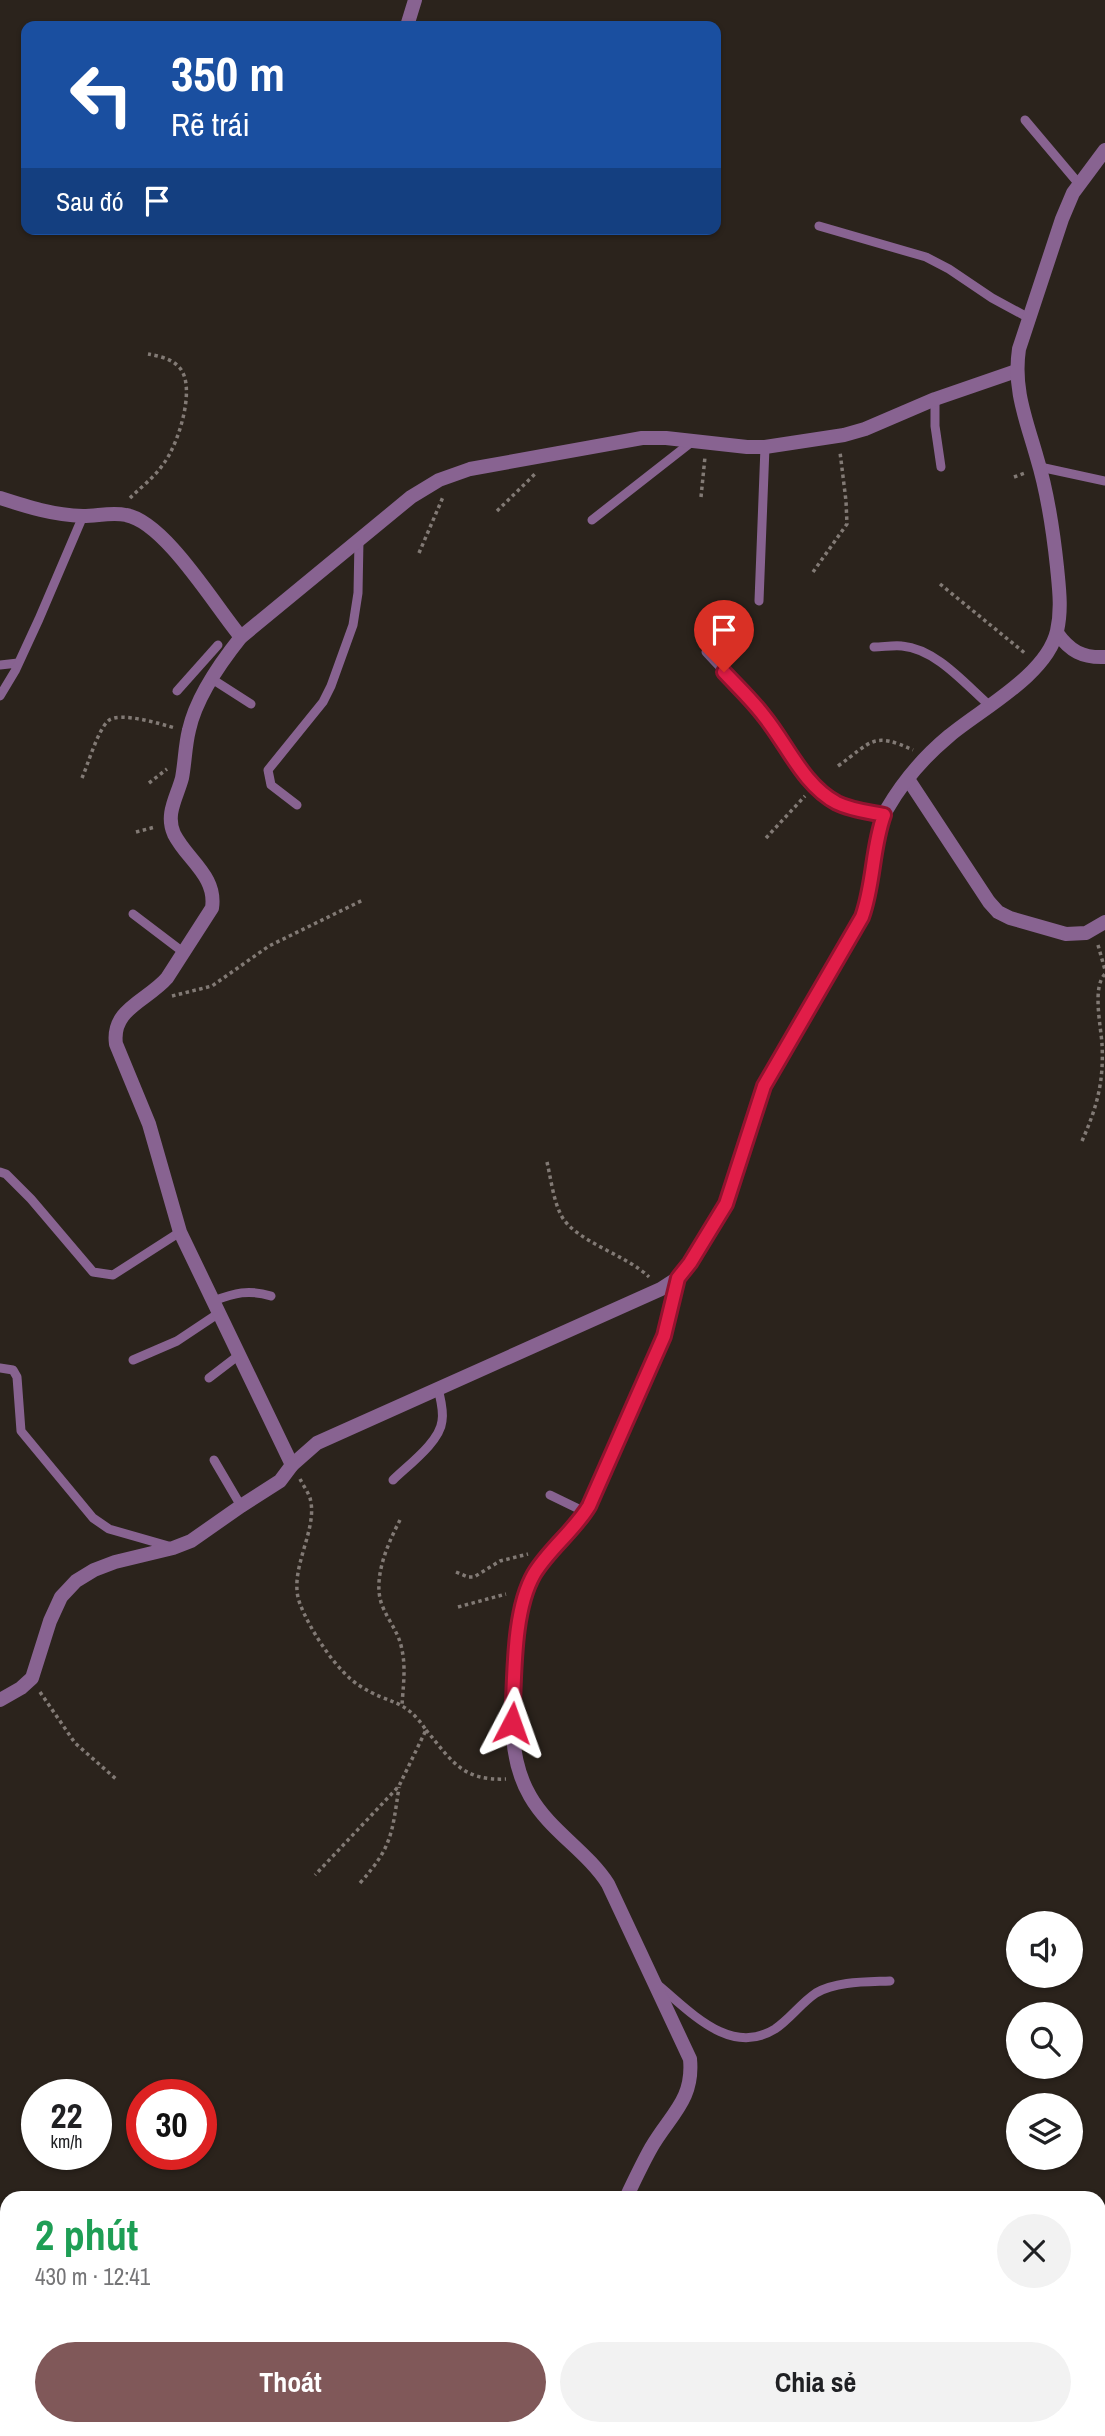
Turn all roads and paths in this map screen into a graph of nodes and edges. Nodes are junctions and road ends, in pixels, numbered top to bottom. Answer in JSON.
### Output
{"nodes":[{"id":1,"x":415,"y":0,"type":"edge"},
{"id":2,"x":409,"y":21,"type":"edge"},
{"id":3,"x":1025,"y":120,"type":"dead end"},
{"id":4,"x":1105,"y":150,"type":"edge"},
{"id":5,"x":1079,"y":184,"type":"junction"},
{"id":6,"x":819,"y":226,"type":"dead end"},
{"id":7,"x":1030,"y":318,"type":"junction"},
{"id":8,"x":148,"y":354,"type":"dead end"},
{"id":9,"x":1016,"y":371,"type":"junction"},
{"id":10,"x":935,"y":399,"type":"junction"},
{"id":11,"x":837,"y":437,"type":"junction"},
{"id":12,"x":699,"y":441,"type":"junction"},
{"id":13,"x":765,"y":447,"type":"junction"},
{"id":14,"x":941,"y":467,"type":"dead end"},
{"id":15,"x":1040,"y":467,"type":"junction"},
{"id":16,"x":537,"y":472,"type":"dead end"},
{"id":17,"x":453,"y":475,"type":"junction"},
{"id":18,"x":1105,"y":481,"type":"edge"},
{"id":19,"x":701,"y":497,"type":"dead end"},
{"id":20,"x":0,"y":498,"type":"edge"},
{"id":21,"x":497,"y":511,"type":"dead end"},
{"id":22,"x":113,"y":514,"type":"junction"},
{"id":23,"x":83,"y":516,"type":"junction"},
{"id":24,"x":592,"y":520,"type":"dead end"},
{"id":25,"x":359,"y":540,"type":"junction"},
{"id":26,"x":419,"y":553,"type":"dead end"},
{"id":27,"x":813,"y":572,"type":"dead end"},
{"id":28,"x":940,"y":584,"type":"dead end"},
{"id":29,"x":759,"y":601,"type":"dead end"},
{"id":30,"x":234,"y":632,"type":"junction"},
{"id":31,"x":1057,"y":633,"type":"junction"},
{"id":32,"x":218,"y":645,"type":"dead end"},
{"id":33,"x":874,"y":647,"type":"dead end"},
{"id":34,"x":706,"y":652,"type":"dead end"},
{"id":35,"x":1105,"y":657,"type":"edge"},
{"id":36,"x":2,"y":662,"type":"edge"},
{"id":37,"x":18,"y":663,"type":"junction"},
{"id":38,"x":1038,"y":665,"type":"junction"},
{"id":39,"x":212,"y":678,"type":"junction"},
{"id":40,"x":177,"y":691,"type":"dead end"},
{"id":41,"x":0,"y":696,"type":"edge"},
{"id":42,"x":251,"y":704,"type":"dead end"},
{"id":43,"x":989,"y":705,"type":"junction"},
{"id":44,"x":188,"y":731,"type":"junction"},
{"id":45,"x":928,"y":757,"type":"junction"},
{"id":46,"x":838,"y":766,"type":"dead end"},
{"id":47,"x":82,"y":778,"type":"dead end"},
{"id":48,"x":908,"y":779,"type":"junction"},
{"id":49,"x":815,"y":785,"type":"junction"},
{"id":50,"x":297,"y":805,"type":"dead end"},
{"id":51,"x":884,"y":815,"type":"junction"},
{"id":52,"x":766,"y":838,"type":"dead end"},
{"id":53,"x":363,"y":900,"type":"dead end"},
{"id":54,"x":133,"y":914,"type":"dead end"},
{"id":55,"x":1099,"y":925,"type":"edge"},
{"id":56,"x":183,"y":952,"type":"junction"},
{"id":57,"x":1105,"y":972,"type":"edge"},
{"id":58,"x":139,"y":1002,"type":"junction"},
{"id":59,"x":1082,"y":1141,"type":"dead end"},
{"id":60,"x":547,"y":1162,"type":"dead end"},
{"id":61,"x":0,"y":1172,"type":"edge"},
{"id":62,"x":180,"y":1232,"type":"junction"},
{"id":63,"x":678,"y":1278,"type":"junction"},
{"id":64,"x":661,"y":1289,"type":"junction"},
{"id":65,"x":271,"y":1296,"type":"dead end"},
{"id":66,"x":216,"y":1307,"type":"junction"},
{"id":67,"x":239,"y":1355,"type":"junction"},
{"id":68,"x":133,"y":1360,"type":"dead end"},
{"id":69,"x":0,"y":1368,"type":"edge"},
{"id":70,"x":209,"y":1378,"type":"dead end"},
{"id":71,"x":438,"y":1388,"type":"junction"},
{"id":72,"x":214,"y":1460,"type":"dead end"},
{"id":73,"x":292,"y":1465,"type":"junction"},
{"id":74,"x":393,"y":1480,"type":"dead end"},
{"id":75,"x":550,"y":1495,"type":"dead end"},
{"id":76,"x":240,"y":1506,"type":"junction"},
{"id":77,"x":585,"y":1512,"type":"junction"},
{"id":78,"x":400,"y":1520,"type":"dead end"},
{"id":79,"x":173,"y":1548,"type":"junction"},
{"id":80,"x":549,"y":1556,"type":"junction"},
{"id":81,"x":456,"y":1572,"type":"dead end"},
{"id":82,"x":526,"y":1589,"type":"junction"},
{"id":83,"x":458,"y":1607,"type":"dead end"},
{"id":84,"x":32,"y":1678,"type":"junction"},
{"id":85,"x":0,"y":1700,"type":"edge"},
{"id":86,"x":402,"y":1705,"type":"junction"},
{"id":87,"x":426,"y":1730,"type":"junction"},
{"id":88,"x":522,"y":1778,"type":"junction"},
{"id":89,"x":116,"y":1779,"type":"dead end"},
{"id":90,"x":399,"y":1786,"type":"junction"},
{"id":91,"x":315,"y":1875,"type":"dead end"},
{"id":92,"x":360,"y":1883,"type":"dead end"},
{"id":93,"x":890,"y":1980,"type":"dead end"},
{"id":94,"x":653,"y":1982,"type":"junction"},
{"id":95,"x":629,"y":2191,"type":"edge"}],
"edges":[{"from":1,"to":2,"type":"street"},
{"from":3,"to":5,"type":"lane"},
{"from":4,"to":5,"type":"street"},
{"from":5,"to":7,"type":"street"},
{"from":6,"to":7,"type":"lane"},
{"from":7,"to":9,"type":"street"},
{"from":8,"to":22,"type":"path"},
{"from":9,"to":10,"type":"street"},
{"from":9,"to":15,"type":"street"},
{"from":10,"to":11,"type":"street"},
{"from":10,"to":14,"type":"lane"},
{"from":11,"to":13,"type":"street"},
{"from":11,"to":27,"type":"path"},
{"from":12,"to":13,"type":"street"},
{"from":12,"to":17,"type":"street"},
{"from":12,"to":19,"type":"path"},
{"from":12,"to":24,"type":"lane"},
{"from":13,"to":29,"type":"lane"},
{"from":15,"to":18,"type":"lane"},
{"from":15,"to":31,"type":"street"},
{"from":16,"to":21,"type":"path"},
{"from":17,"to":25,"type":"street"},
{"from":17,"to":26,"type":"path"},
{"from":20,"to":23,"type":"street"},
{"from":22,"to":23,"type":"street"},
{"from":22,"to":30,"type":"street"},
{"from":23,"to":37,"type":"lane"},
{"from":25,"to":30,"type":"street"},
{"from":25,"to":50,"type":"lane"},
{"from":28,"to":38,"type":"path"},
{"from":30,"to":39,"type":"street"},
{"from":31,"to":35,"type":"street"},
{"from":31,"to":38,"type":"street"},
{"from":32,"to":40,"type":"lane"},
{"from":33,"to":43,"type":"lane"},
{"from":34,"to":49,"type":"lane"},
{"from":36,"to":37,"type":"lane"},
{"from":37,"to":41,"type":"lane"},
{"from":38,"to":43,"type":"street"},
{"from":39,"to":42,"type":"lane"},
{"from":39,"to":44,"type":"street"},
{"from":43,"to":45,"type":"street"},
{"from":44,"to":47,"type":"path"},
{"from":44,"to":56,"type":"street"},
{"from":45,"to":46,"type":"path"},
{"from":45,"to":48,"type":"street"},
{"from":48,"to":51,"type":"street"},
{"from":48,"to":55,"type":"street"},
{"from":49,"to":51,"type":"lane"},
{"from":49,"to":52,"type":"path"},
{"from":51,"to":63,"type":"street"},
{"from":53,"to":58,"type":"path"},
{"from":54,"to":56,"type":"lane"},
{"from":55,"to":57,"type":"path"},
{"from":56,"to":58,"type":"street"},
{"from":57,"to":59,"type":"path"},
{"from":58,"to":62,"type":"street"},
{"from":60,"to":64,"type":"path"},
{"from":61,"to":62,"type":"lane"},
{"from":62,"to":66,"type":"street"},
{"from":63,"to":64,"type":"street"},
{"from":63,"to":77,"type":"street"},
{"from":64,"to":71,"type":"street"},
{"from":65,"to":66,"type":"lane"},
{"from":66,"to":67,"type":"street"},
{"from":66,"to":68,"type":"lane"},
{"from":67,"to":70,"type":"lane"},
{"from":67,"to":73,"type":"street"},
{"from":69,"to":79,"type":"lane"},
{"from":71,"to":73,"type":"street"},
{"from":71,"to":74,"type":"lane"},
{"from":72,"to":76,"type":"lane"},
{"from":73,"to":76,"type":"street"},
{"from":73,"to":86,"type":"path"},
{"from":75,"to":77,"type":"lane"},
{"from":76,"to":79,"type":"street"},
{"from":77,"to":80,"type":"street"},
{"from":78,"to":86,"type":"path"},
{"from":79,"to":84,"type":"street"},
{"from":80,"to":81,"type":"path"},
{"from":80,"to":82,"type":"street"},
{"from":82,"to":83,"type":"path"},
{"from":82,"to":88,"type":"street"},
{"from":84,"to":85,"type":"street"},
{"from":84,"to":89,"type":"path"},
{"from":86,"to":87,"type":"path"},
{"from":87,"to":88,"type":"path"},
{"from":87,"to":90,"type":"path"},
{"from":88,"to":94,"type":"street"},
{"from":90,"to":91,"type":"path"},
{"from":90,"to":92,"type":"path"},
{"from":93,"to":94,"type":"lane"},
{"from":94,"to":95,"type":"street"}]}
